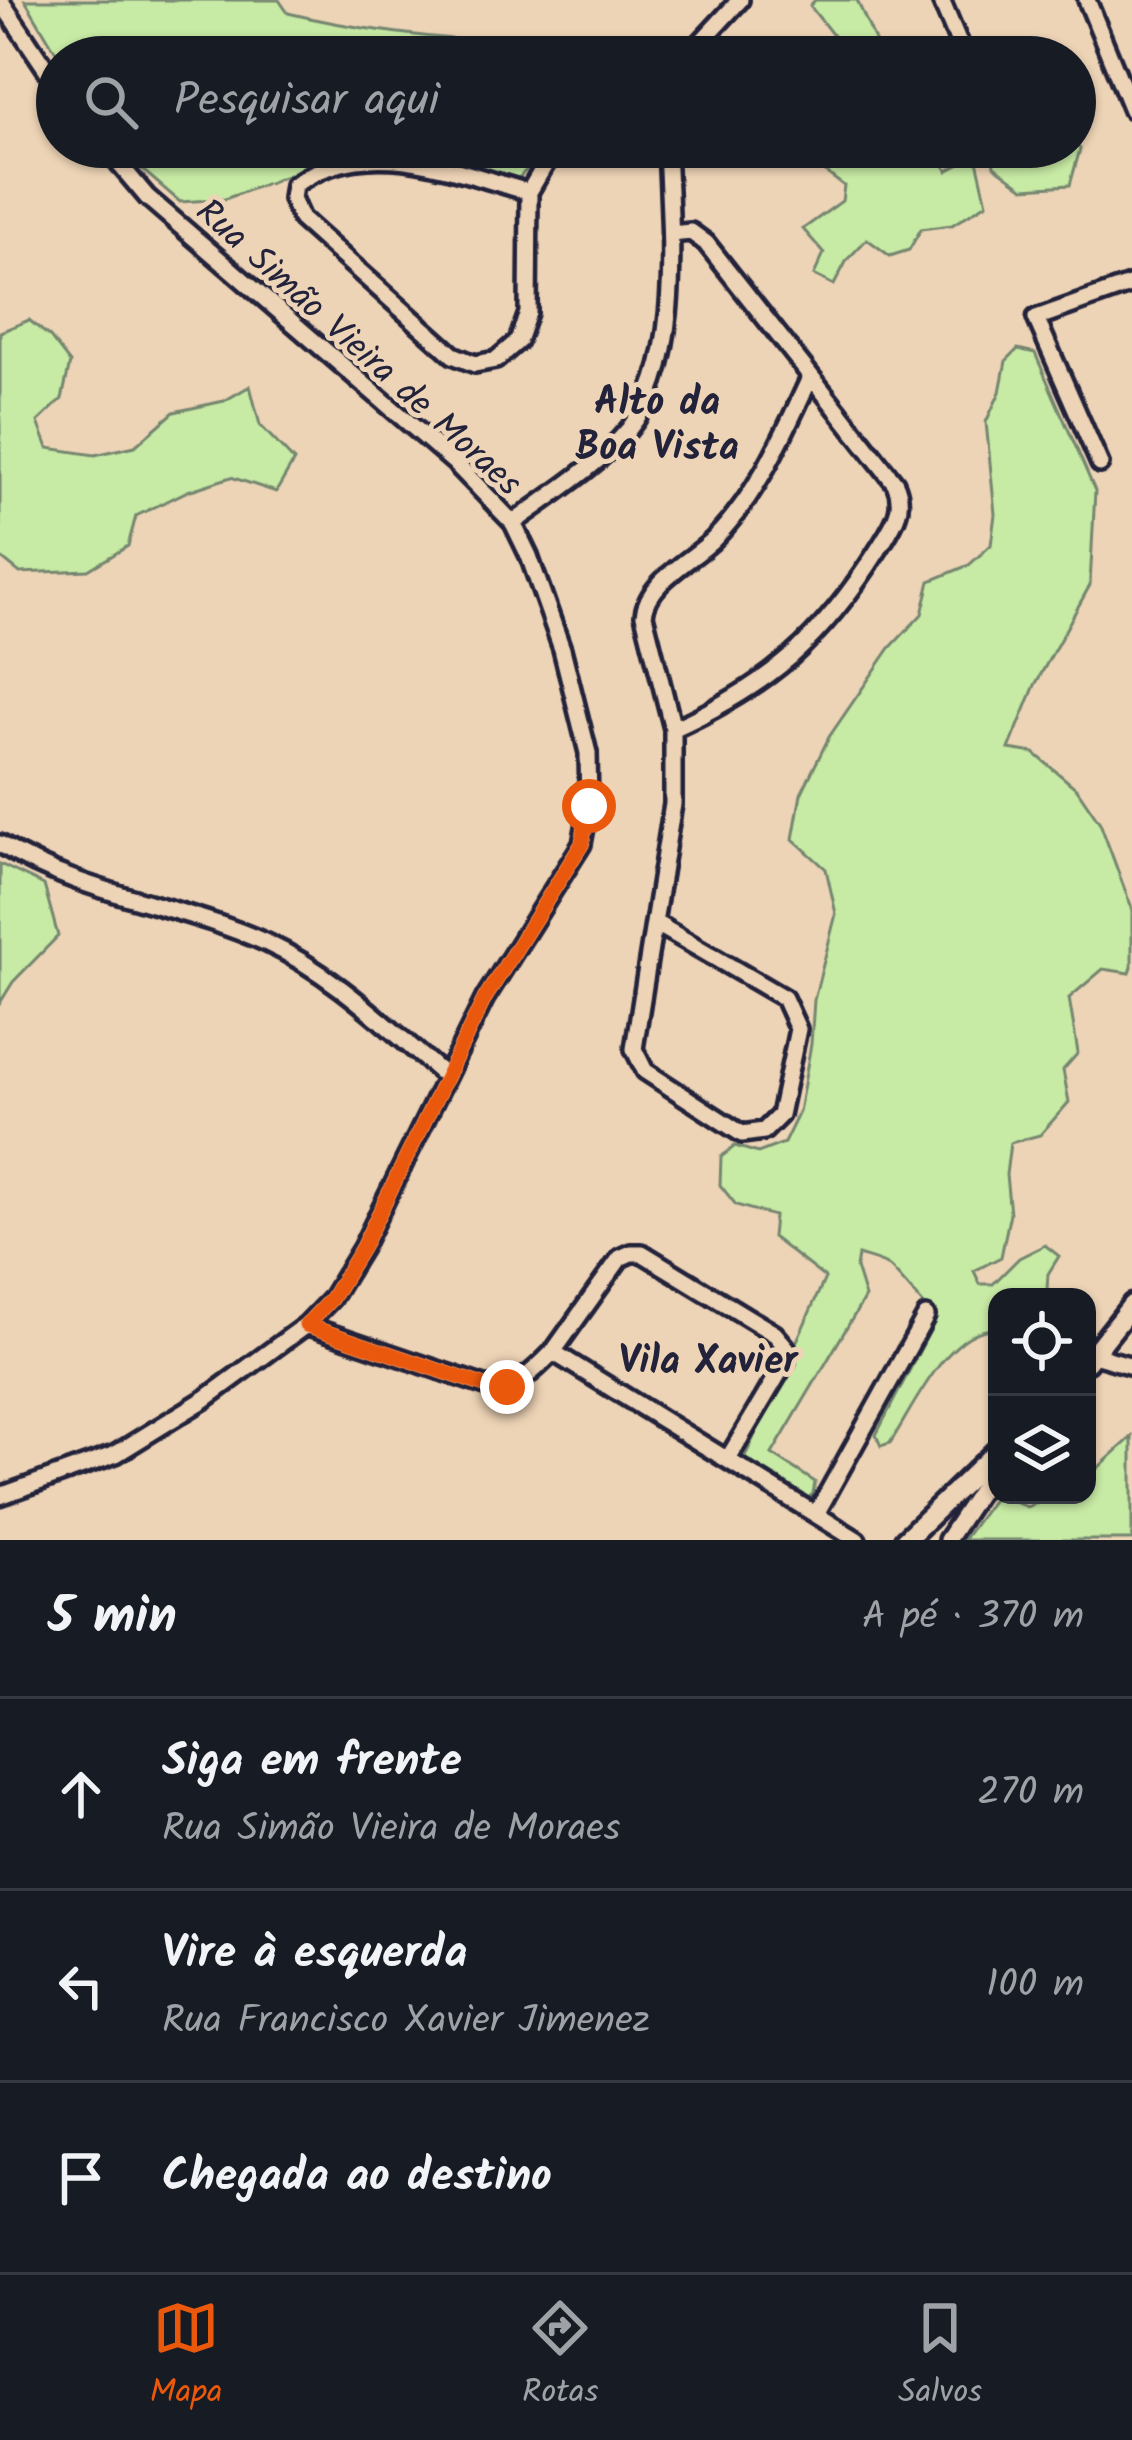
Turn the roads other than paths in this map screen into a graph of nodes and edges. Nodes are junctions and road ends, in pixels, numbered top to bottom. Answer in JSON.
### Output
{"nodes":[{"id":1,"x":0,"y":0,"type":"edge"},
{"id":2,"x":740,"y":0,"type":"edge"},
{"id":3,"x":941,"y":0,"type":"edge"},
{"id":4,"x":1088,"y":0,"type":"edge"},
{"id":5,"x":707,"y":36,"type":"edge"},
{"id":6,"x":956,"y":36,"type":"edge"},
{"id":7,"x":36,"y":54,"type":"edge"},
{"id":8,"x":1132,"y":110,"type":"edge"},
{"id":9,"x":123,"y":168,"type":"edge"},
{"id":10,"x":329,"y":168,"type":"edge"},
{"id":11,"x":445,"y":168,"type":"edge"},
{"id":12,"x":543,"y":168,"type":"edge"},
{"id":13,"x":668,"y":168,"type":"edge"},
{"id":14,"x":529,"y":192,"type":"junction"},
{"id":15,"x":670,"y":234,"type":"junction"},
{"id":16,"x":1132,"y":284,"type":"edge"},
{"id":17,"x":810,"y":378,"type":"junction"},
{"id":18,"x":1100,"y":464,"type":"dead end"},
{"id":19,"x":513,"y":523,"type":"junction"},
{"id":20,"x":673,"y":729,"type":"junction"},
{"id":21,"x":0,"y":844,"type":"edge"},
{"id":22,"x":657,"y":925,"type":"junction"},
{"id":23,"x":444,"y":1075,"type":"junction"},
{"id":24,"x":1132,"y":1305,"type":"edge"},
{"id":25,"x":926,"y":1316,"type":"dead end"},
{"id":26,"x":306,"y":1325,"type":"junction"},
{"id":27,"x":1096,"y":1351,"type":"edge"},
{"id":28,"x":553,"y":1352,"type":"junction"},
{"id":29,"x":1096,"y":1360,"type":"edge"},
{"id":30,"x":1132,"y":1366,"type":"edge"},
{"id":31,"x":729,"y":1457,"type":"junction"},
{"id":32,"x":988,"y":1460,"type":"edge"},
{"id":33,"x":988,"y":1479,"type":"edge"},
{"id":34,"x":0,"y":1496,"type":"edge"},
{"id":35,"x":816,"y":1514,"type":"junction"},
{"id":36,"x":857,"y":1540,"type":"edge"},
{"id":37,"x":905,"y":1540,"type":"edge"},
{"id":38,"x":946,"y":1540,"type":"edge"}],
"edges":[{"from":1,"to":7,"type":"street"},
{"from":2,"to":5,"type":"street"},
{"from":3,"to":6,"type":"street"},
{"from":4,"to":8,"type":"street"},
{"from":9,"to":19,"type":"street","name":"Rua Simão Vieira de Moraes"},
{"from":10,"to":14,"type":"street"},
{"from":11,"to":14,"type":"street"},
{"from":12,"to":14,"type":"street"},
{"from":13,"to":15,"type":"street"},
{"from":15,"to":17,"type":"street"},
{"from":15,"to":19,"type":"street"},
{"from":16,"to":18,"type":"street"},
{"from":17,"to":20,"type":"street"},
{"from":17,"to":20,"type":"street"},
{"from":19,"to":23,"type":"street","name":"Rua Simão Vieira de Moraes"},
{"from":20,"to":22,"type":"street"},
{"from":21,"to":23,"type":"street"},
{"from":22,"to":22,"type":"street"},
{"from":23,"to":26,"type":"street","name":"Rua Simão Vieira de Moraes"},
{"from":24,"to":27,"type":"main road"},
{"from":25,"to":35,"type":"street"},
{"from":26,"to":28,"type":"street"},
{"from":26,"to":34,"type":"street","name":"Rua Simão Vieira de Moraes"},
{"from":28,"to":31,"type":"street"},
{"from":28,"to":31,"type":"street"},
{"from":29,"to":30,"type":"street"},
{"from":31,"to":35,"type":"street"},
{"from":32,"to":37,"type":"main road"},
{"from":33,"to":38,"type":"street"},
{"from":35,"to":36,"type":"street"}]}
